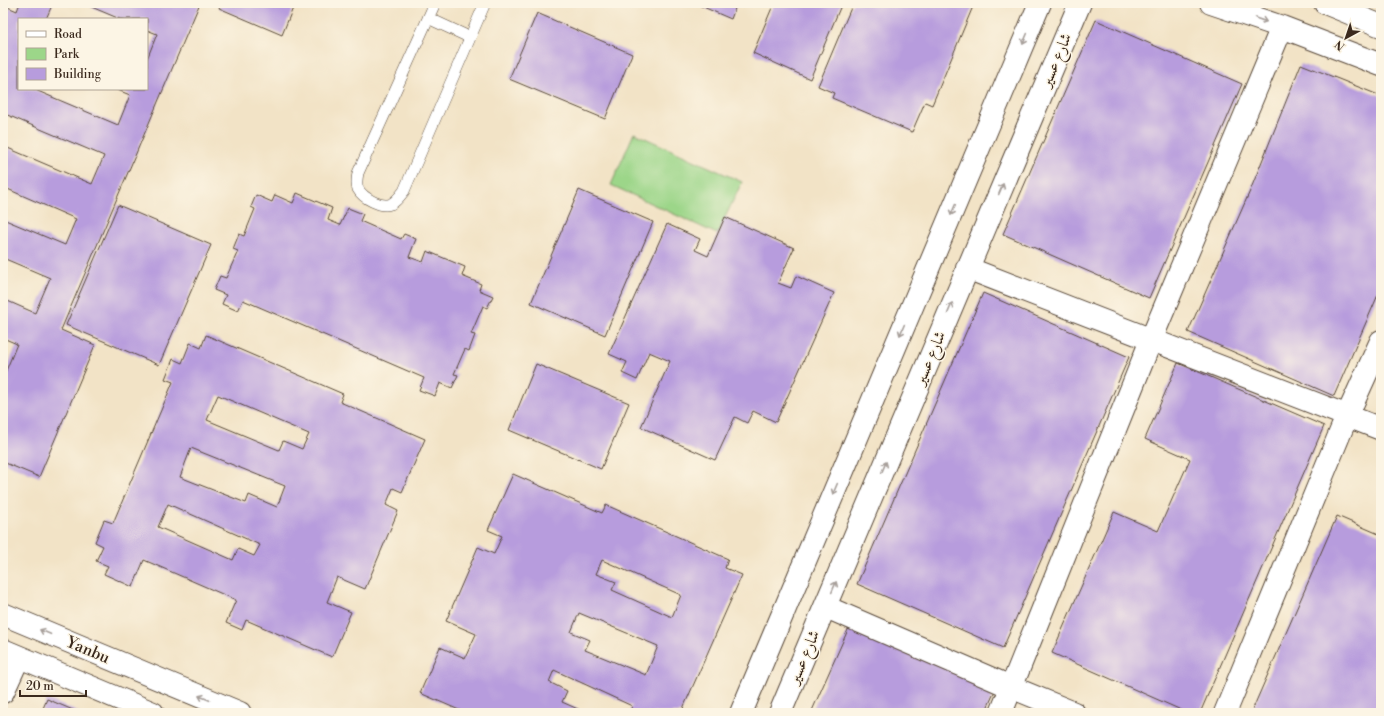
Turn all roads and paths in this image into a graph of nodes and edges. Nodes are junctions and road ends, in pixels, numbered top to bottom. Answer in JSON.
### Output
{"nodes":[{"id":1,"x":434,"y":3,"type":"edge"},
{"id":2,"x":485,"y":3,"type":"edge"},
{"id":3,"x":1040,"y":3,"type":"edge"},
{"id":4,"x":1080,"y":3,"type":"edge"},
{"id":5,"x":1211,"y":3,"type":"edge"},
{"id":6,"x":1325,"y":3,"type":"edge"},
{"id":7,"x":428,"y":18,"type":"junction"},
{"id":8,"x":1381,"y":26,"type":"edge"},
{"id":9,"x":1282,"y":27,"type":"junction"},
{"id":10,"x":469,"y":37,"type":"junction"},
{"id":11,"x":1381,"y":65,"type":"edge"},
{"id":12,"x":967,"y":268,"type":"junction"},
{"id":13,"x":1151,"y":340,"type":"junction"},
{"id":14,"x":1381,"y":341,"type":"edge"},
{"id":15,"x":1347,"y":416,"type":"junction"},
{"id":16,"x":1381,"y":429,"type":"edge"},
{"id":17,"x":826,"y":607,"type":"junction"},
{"id":18,"x":3,"y":614,"type":"edge"},
{"id":19,"x":11,"y":654,"type":"edge"},
{"id":20,"x":1011,"y":687,"type":"junction"},
{"id":21,"x":3,"y":692,"type":"edge"},
{"id":22,"x":153,"y":713,"type":"edge"},
{"id":23,"x":240,"y":713,"type":"edge"},
{"id":24,"x":741,"y":713,"type":"edge"},
{"id":25,"x":780,"y":713,"type":"edge"},
{"id":26,"x":1001,"y":713,"type":"edge"},
{"id":27,"x":1074,"y":713,"type":"edge"},
{"id":28,"x":1225,"y":713,"type":"edge"}],
"edges":[{"from":1,"to":7,"type":"lane"},
{"from":2,"to":10,"type":"lane"},
{"from":3,"to":24,"type":"street","one_way":true},
{"from":12,"to":4,"type":"street","name":"شارع عسير","one_way":true},
{"from":5,"to":9,"type":"street","one_way":true},
{"from":6,"to":8,"type":"street"},
{"from":7,"to":10,"type":"lane"},
{"from":7,"to":10,"type":"lane"},
{"from":9,"to":11,"type":"street"},
{"from":9,"to":13,"type":"street"},
{"from":12,"to":13,"type":"street"},
{"from":17,"to":12,"type":"street","name":"شارع عسير","one_way":true},
{"from":13,"to":15,"type":"street"},
{"from":13,"to":20,"type":"street"},
{"from":14,"to":15,"type":"street"},
{"from":15,"to":16,"type":"street"},
{"from":15,"to":28,"type":"street"},
{"from":17,"to":20,"type":"street"},
{"from":17,"to":25,"type":"street","name":"شارع عسير"},
{"from":23,"to":18,"type":"street","name":"Yanbu","one_way":true},
{"from":19,"to":21,"type":"street"},
{"from":19,"to":22,"type":"street","name":"Yanbu"},
{"from":20,"to":26,"type":"street"},
{"from":20,"to":27,"type":"street"}]}
